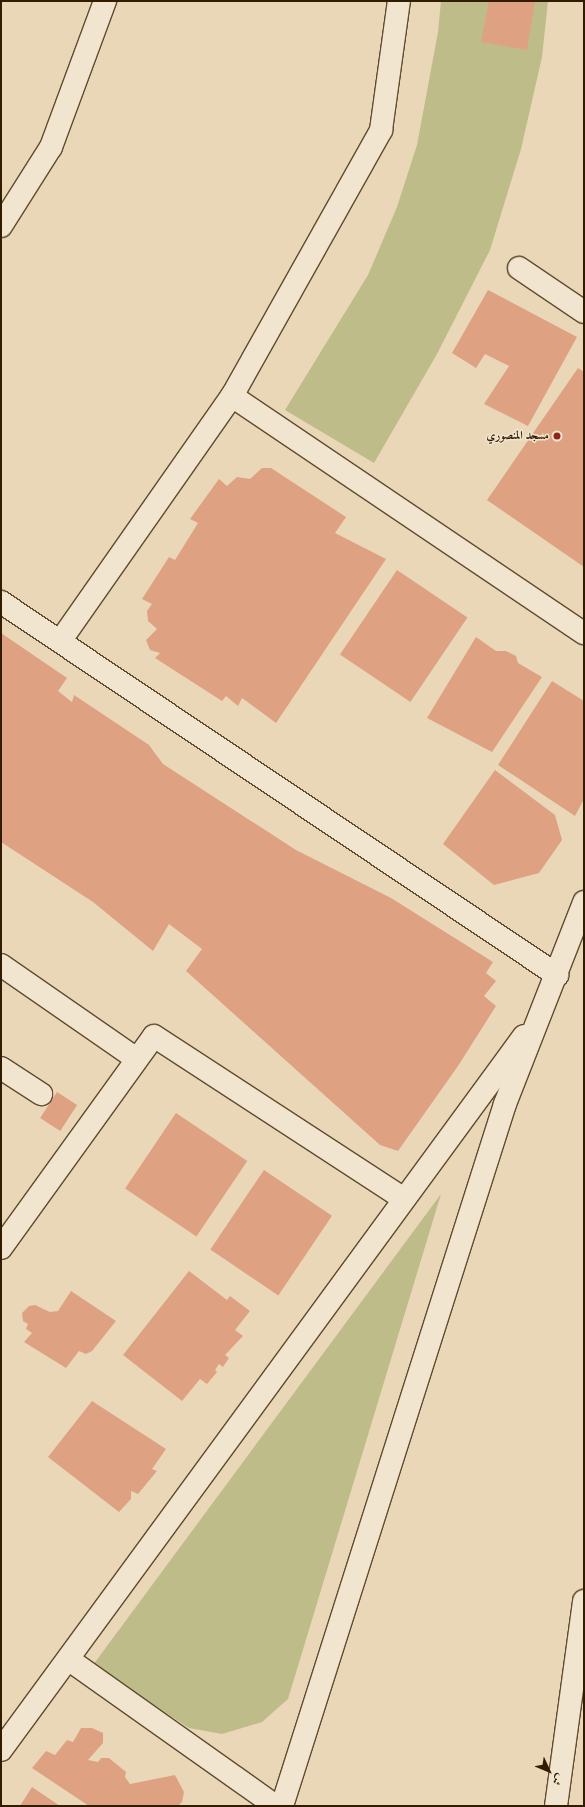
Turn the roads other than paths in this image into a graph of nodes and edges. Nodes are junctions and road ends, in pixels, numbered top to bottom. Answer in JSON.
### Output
{"nodes":[{"id":1,"x":105,"y":1,"type":"edge"},
{"id":2,"x":399,"y":1,"type":"edge"},
{"id":3,"x":1,"y":226,"type":"edge"},
{"id":4,"x":519,"y":268,"type":"dead end"},
{"id":5,"x":584,"y":312,"type":"edge"},
{"id":6,"x":232,"y":396,"type":"junction"},
{"id":7,"x":1,"y":602,"type":"edge"},
{"id":8,"x":584,"y":633,"type":"edge"},
{"id":9,"x":61,"y":640,"type":"junction"},
{"id":10,"x":584,"y":902,"type":"edge"},
{"id":11,"x":1,"y":965,"type":"edge"},
{"id":12,"x":557,"y":975,"type":"junction"},
{"id":13,"x":542,"y":1012,"type":"junction"},
{"id":14,"x":137,"y":1059,"type":"junction"},
{"id":15,"x":1,"y":1068,"type":"edge"},
{"id":16,"x":41,"y":1094,"type":"dead end"},
{"id":17,"x":404,"y":1199,"type":"junction"},
{"id":18,"x":1,"y":1248,"type":"edge"},
{"id":19,"x":584,"y":1601,"type":"edge"},
{"id":20,"x":68,"y":1659,"type":"junction"},
{"id":21,"x":1,"y":1750,"type":"edge"},
{"id":22,"x":276,"y":1806,"type":"edge"},
{"id":23,"x":282,"y":1806,"type":"edge"},
{"id":24,"x":556,"y":1806,"type":"edge"}],
"edges":[{"from":1,"to":3,"type":"street"},
{"from":2,"to":6,"type":"street"},
{"from":4,"to":5,"type":"street"},
{"from":6,"to":8,"type":"street"},
{"from":6,"to":9,"type":"street"},
{"from":7,"to":9,"type":"street"},
{"from":9,"to":12,"type":"street"},
{"from":10,"to":12,"type":"street"},
{"from":11,"to":14,"type":"street"},
{"from":12,"to":13,"type":"street"},
{"from":13,"to":17,"type":"street"},
{"from":13,"to":23,"type":"street"},
{"from":14,"to":17,"type":"street"},
{"from":14,"to":18,"type":"street"},
{"from":15,"to":16,"type":"street"},
{"from":17,"to":20,"type":"street"},
{"from":19,"to":24,"type":"street"},
{"from":20,"to":21,"type":"street"},
{"from":20,"to":22,"type":"street"}]}
